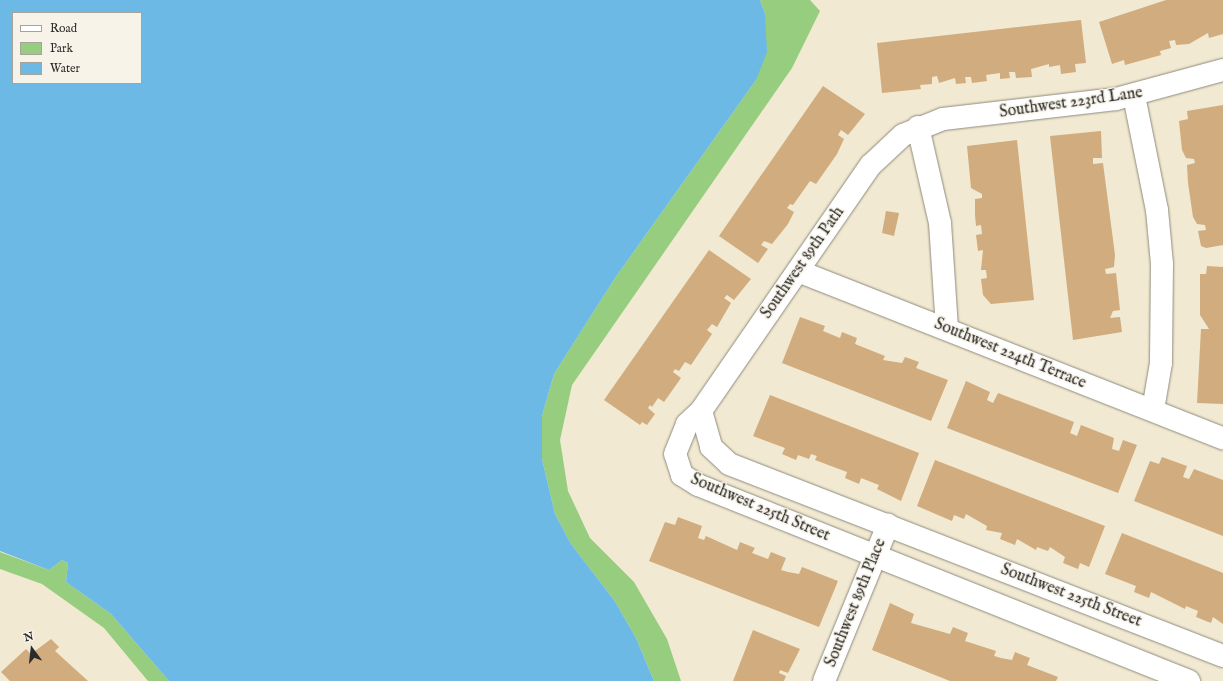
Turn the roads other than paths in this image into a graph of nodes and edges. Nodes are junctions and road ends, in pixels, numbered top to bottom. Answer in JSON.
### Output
{"nodes":[{"id":1,"x":1223,"y":70,"type":"edge"},
{"id":2,"x":1134,"y":96,"type":"junction"},
{"id":3,"x":918,"y":127,"type":"junction"},
{"id":4,"x":798,"y":271,"type":"junction"},
{"id":5,"x":946,"y":329,"type":"junction"},
{"id":6,"x":1153,"y":410,"type":"junction"},
{"id":7,"x":701,"y":411,"type":"junction"},
{"id":8,"x":1223,"y":438,"type":"edge"},
{"id":9,"x":888,"y":525,"type":"junction"},
{"id":10,"x":875,"y":554,"type":"junction"},
{"id":11,"x":1223,"y":656,"type":"edge"},
{"id":12,"x":824,"y":681,"type":"edge"},
{"id":13,"x":1189,"y":681,"type":"edge"}],
"edges":[{"from":1,"to":2,"type":"street","name":"Southwest 223rd Lane"},
{"from":2,"to":3,"type":"street","name":"Southwest 223rd Lane"},
{"from":2,"to":6,"type":"street"},
{"from":3,"to":4,"type":"street","name":"Southwest 89th Path"},
{"from":3,"to":5,"type":"street"},
{"from":4,"to":5,"type":"street","name":"Southwest 224th Terrace"},
{"from":4,"to":7,"type":"street","name":"Southwest 89th Path"},
{"from":5,"to":6,"type":"street","name":"Southwest 224th Terrace"},
{"from":6,"to":8,"type":"street","name":"Southwest 224th Terrace"},
{"from":7,"to":9,"type":"street","name":"Southwest 225th Street"},
{"from":7,"to":10,"type":"street","name":"Southwest 225th Street"},
{"from":9,"to":10,"type":"street","name":"Southwest 89th Place"},
{"from":9,"to":11,"type":"street","name":"Southwest 225th Street"},
{"from":10,"to":12,"type":"street","name":"Southwest 89th Place"},
{"from":10,"to":13,"type":"street","name":"Southwest 225th Street"}]}
